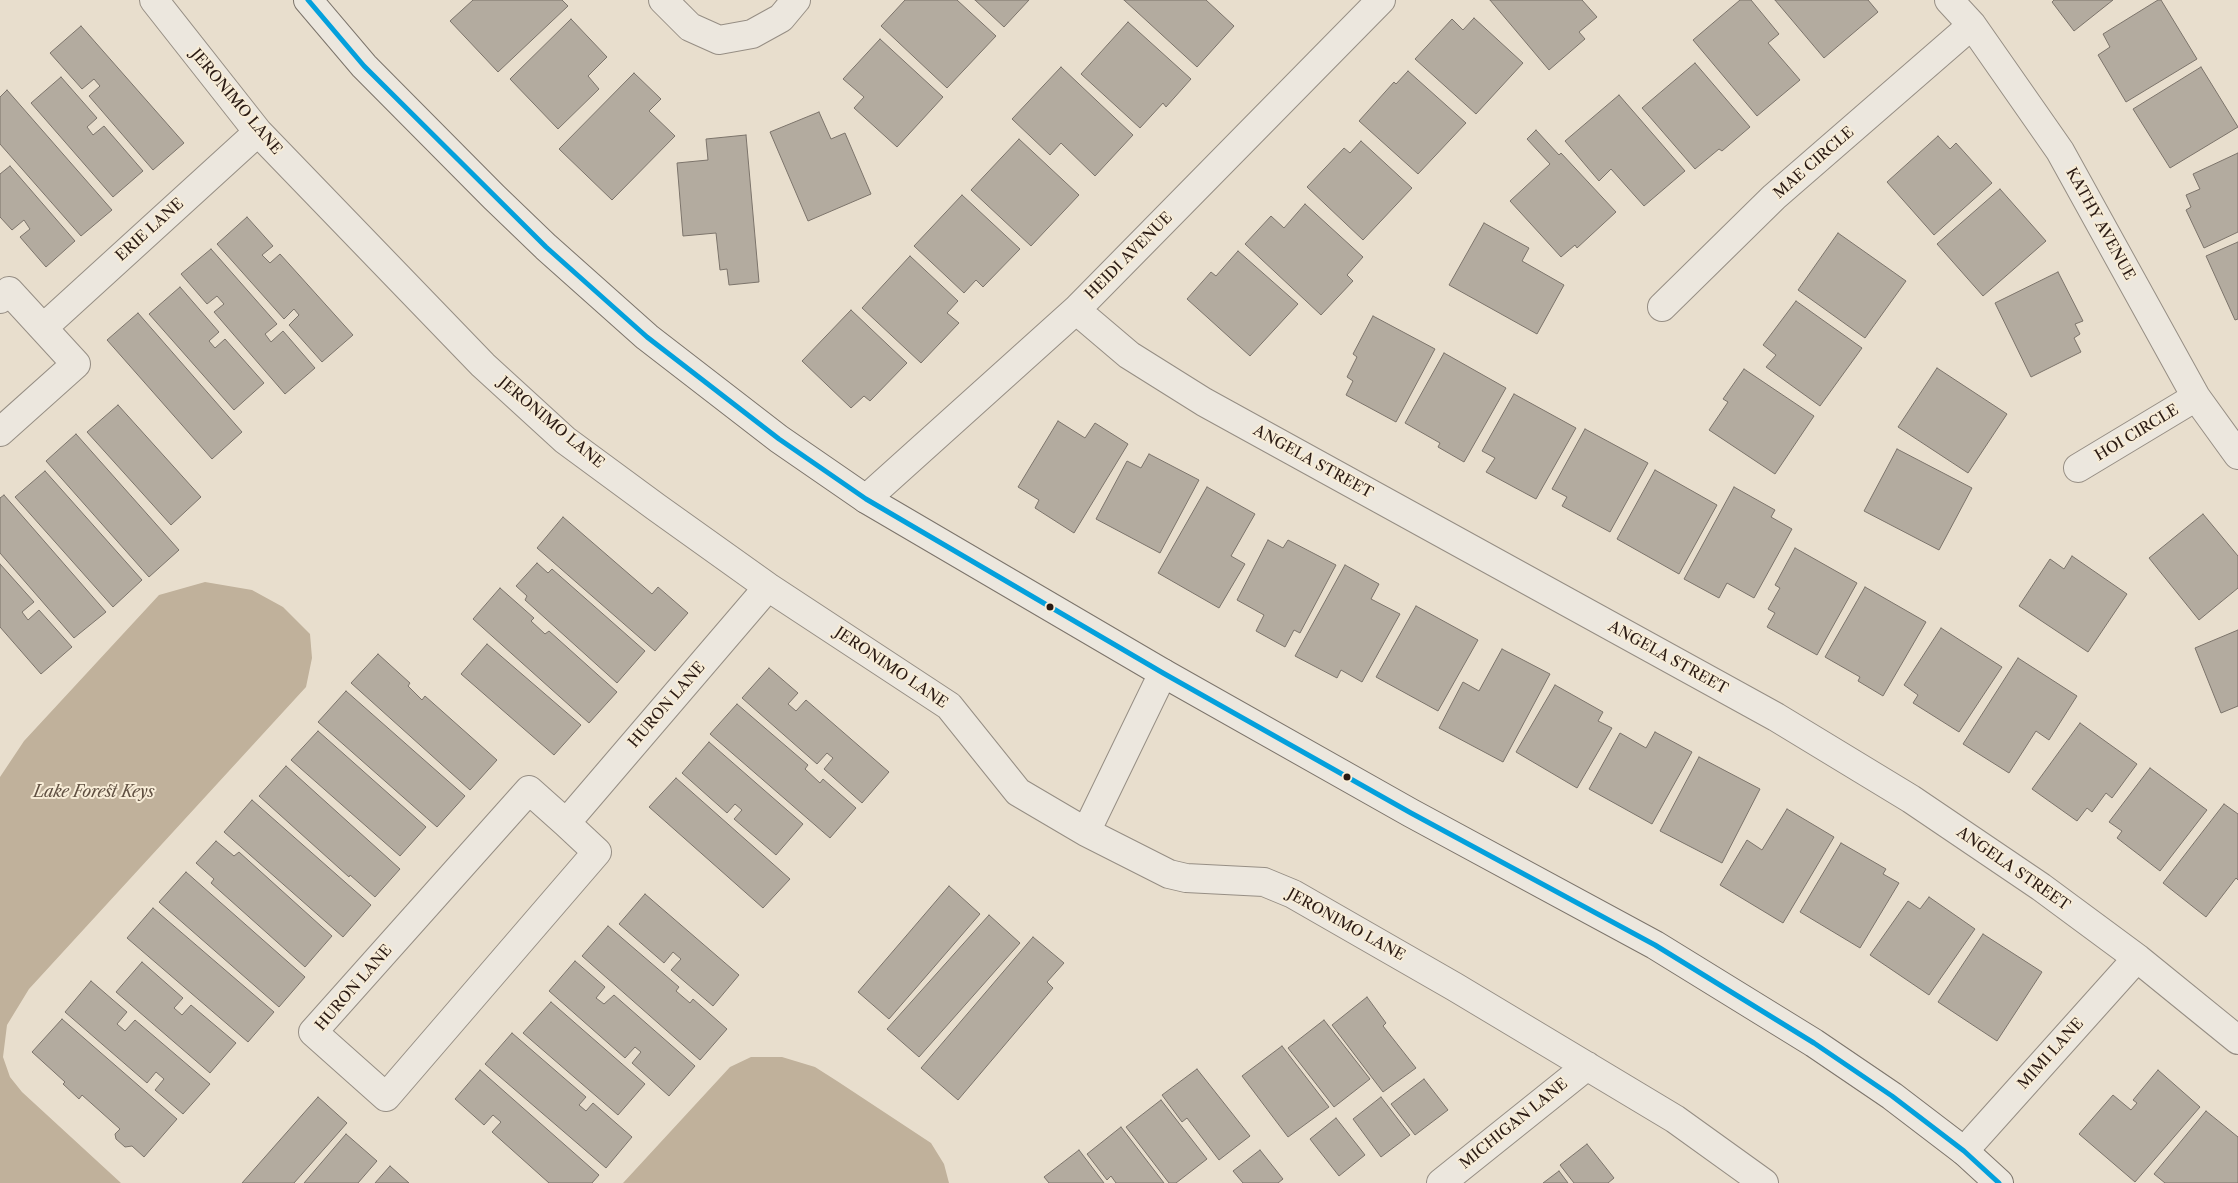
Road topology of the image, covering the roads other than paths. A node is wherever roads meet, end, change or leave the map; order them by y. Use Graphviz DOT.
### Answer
graph roads {
  1 [pos="154,0"];
  2 [pos="308,0"];
  3 [pos="663,0"];
  4 [pos="796,0"];
  5 [pos="1381,0"];
  6 [pos="1949,0"];
  7 [pos="1972,25"];
  8 [pos="258,132"];
  9 [pos="0,299"];
  10 [pos="1662,308"];
  11 [pos="1076,310"];
  12 [pos="43,328"];
  13 [pos="2196,397"];
  14 [pos="0,432"];
  15 [pos="2238,456"];
  16 [pos="2078,468"];
  17 [pos="866,500"];
  18 [pos="768,587"];
  19 [pos="1163,673"];
  20 [pos="566,823"];
  21 [pos="1086,832"];
  22 [pos="2137,958"];
  23 [pos="2238,1040"];
  24 [pos="1587,1066"];
  25 [pos="1964,1151"];
  26 [pos="1441,1183"];
  27 [pos="1764,1183"];
  28 [pos="1999,1183"];
  1 -- 8 [label="street, JERONIMO LANE"];
  2 -- 17 [label="street"];
  3 -- 4 [label="street"];
  5 -- 11 [label="street, HEIDI AVENUE"];
  6 -- 7 [label="street, KATHY AVENUE"];
  7 -- 10 [label="street, MAE CIRCLE"];
  7 -- 13 [label="street, KATHY AVENUE"];
  8 -- 12 [label="street, ERIE LANE"];
  8 -- 18 [label="street, JERONIMO LANE"];
  9 -- 12 [label="street"];
  11 -- 17 [label="street, HEIDI AVENUE"];
  11 -- 22 [label="street, ANGELA STREET"];
  12 -- 14 [label="street"];
  13 -- 15 [label="street, KATHY AVENUE"];
  13 -- 16 [label="street, HOI CIRCLE"];
  17 -- 19 [label="street"];
  18 -- 20 [label="street, HURON LANE"];
  18 -- 21 [label="street, JERONIMO LANE"];
  19 -- 21 [label="street"];
  19 -- 25 [label="street"];
  20 -- 20 [label="street, HURON LANE"];
  21 -- 24 [label="street, JERONIMO LANE"];
  22 -- 23 [label="street, ANGELA STREET"];
  22 -- 25 [label="street, MIMI LANE"];
  24 -- 26 [label="street, MICHIGAN LANE"];
  24 -- 27 [label="street, JERONIMO LANE"];
  25 -- 28 [label="street"];
}
